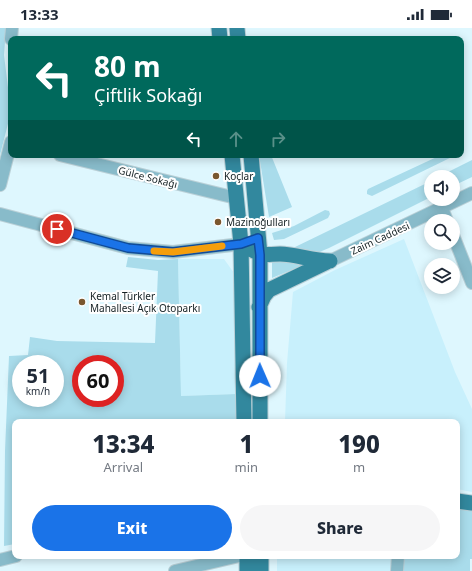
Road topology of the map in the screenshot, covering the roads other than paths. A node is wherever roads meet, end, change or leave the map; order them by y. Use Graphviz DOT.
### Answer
graph roads {
  1 [pos="8,154"];
  2 [pos="72,158"];
  3 [pos="232,158"];
  4 [pos="251,158"];
  5 [pos="0,185"];
  6 [pos="472,193"];
  7 [pos="236,198"];
  8 [pos="442,208"];
  9 [pos="0,214"];
  10 [pos="444,214"];
  11 [pos="258,238"];
  12 [pos="241,244"];
  13 [pos="459,250"];
  14 [pos="260,255"];
  15 [pos="330,261"];
  16 [pos="472,283"];
  17 [pos="259,307"];
  18 [pos="244,419"];
  19 [pos="260,419"];
  20 [pos="460,501"];
  21 [pos="472,503"];
  22 [pos="12,557"];
  23 [pos="226,559"];
  24 [pos="247,559"];
  25 [pos="261,559"];
  26 [pos="398,559"];
  27 [pos="0,560"];
  28 [pos="175,571"];
  29 [pos="247,571"];
  30 [pos="261,571"];
  31 [pos="397,571"];
  1 -- 5 [label="street"];
  2 -- 7 [label="street, Gülce Sokağı"];
  3 -- 7 [label="main road"];
  4 -- 11 [label="main road"];
  6 -- 8 [label="street, Zaim Caddesi"];
  7 -- 12 [label="main road"];
  8 -- 10 [label="street"];
  8 -- 15 [label="street, Zaim Caddesi"];
  9 -- 12 [label="street"];
  11 -- 12 [label="main road"];
  11 -- 14 [label="main road"];
  12 -- 14 [label="main road"];
  12 -- 18 [label="main road"];
  13 -- 16 [label="street"];
  14 -- 15 [label="main road"];
  14 -- 17 [label="main road"];
  15 -- 17 [label="main road"];
  17 -- 19 [label="main road"];
  20 -- 21 [label="main road"];
  22 -- 27 [label="street"];
  23 -- 28 [label="street"];
  24 -- 29 [label="main road"];
  25 -- 30 [label="main road"];
  26 -- 31 [label="street"];
}
